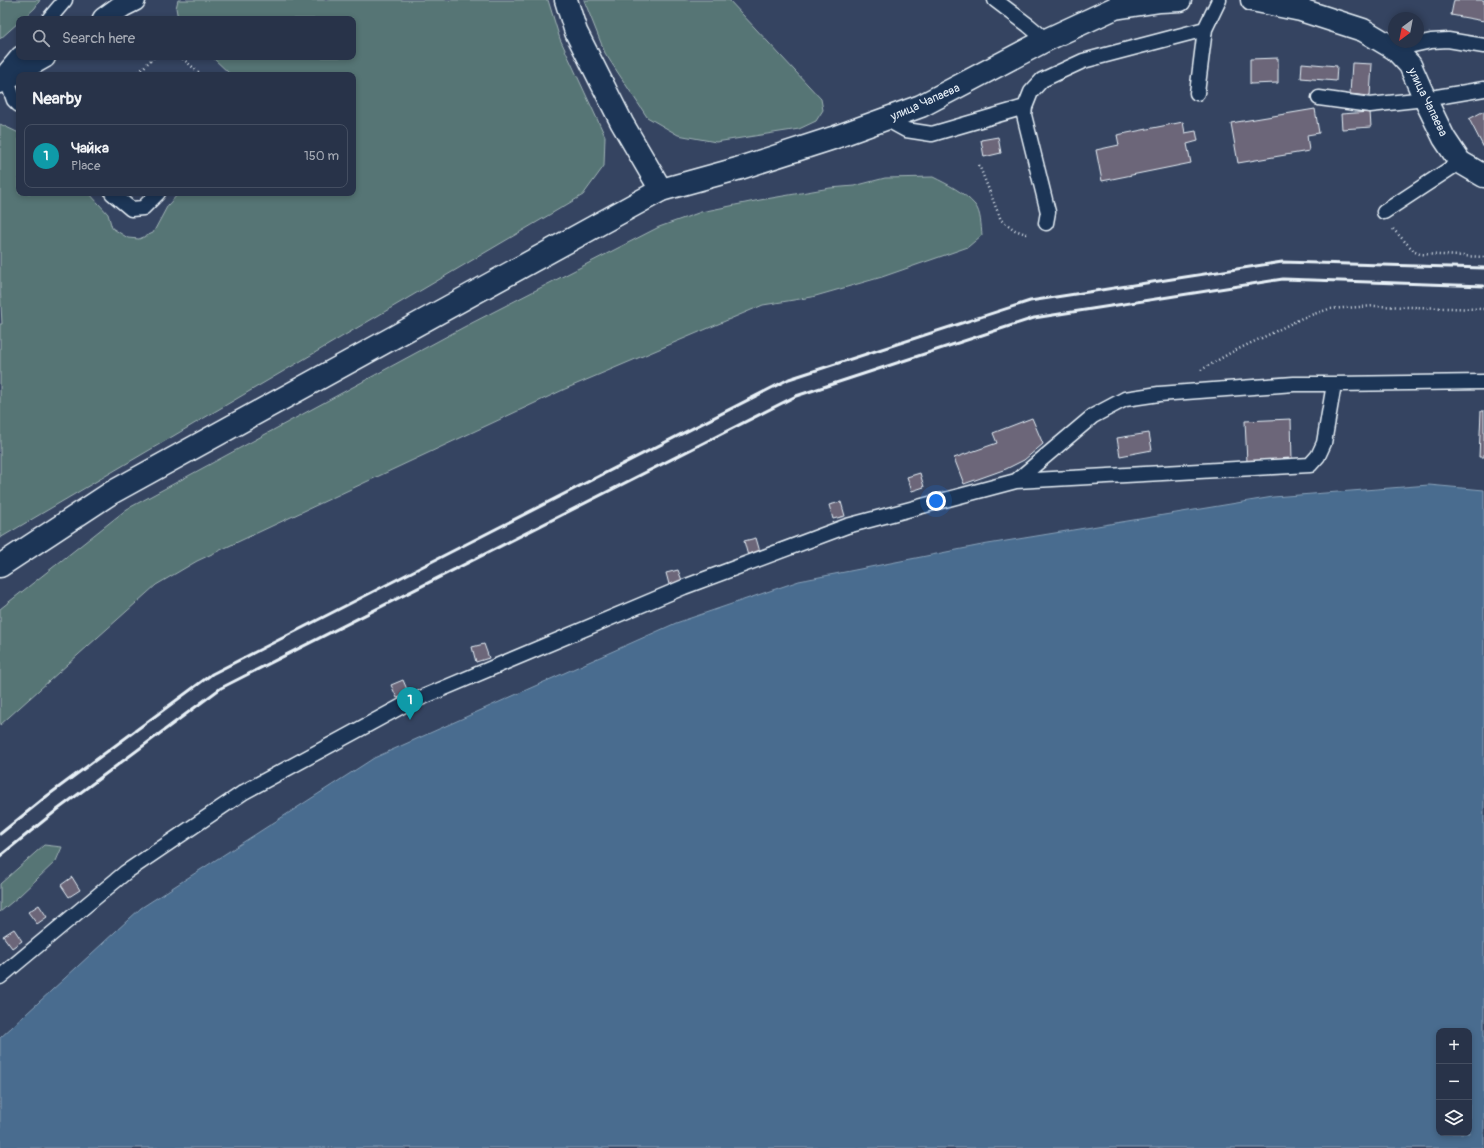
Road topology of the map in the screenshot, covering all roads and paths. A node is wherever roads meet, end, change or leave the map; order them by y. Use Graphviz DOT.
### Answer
graph roads {
  1 [pos="65,0"];
  2 [pos="566,0"];
  3 [pos="995,0"];
  4 [pos="1180,0"];
  5 [pos="1219,0"];
  6 [pos="1252,0"];
  7 [pos="125,2"];
  8 [pos="52,16"];
  9 [pos="108,16"];
  10 [pos="1205,29"];
  11 [pos="1046,40"];
  12 [pos="1484,46"];
  13 [pos="1395,49"];
  14 [pos="16,58"];
  15 [pos="38,60"];
  16 [pos="151,60"];
  17 [pos="184,60"];
  18 [pos="139,72"];
  19 [pos="198,72"];
  20 [pos="2,79"];
  21 [pos="1484,89"];
  22 [pos="1197,93"];
  23 [pos="1319,98"];
  24 [pos="1424,98"];
  25 [pos="16,102"];
  26 [pos="1025,107"];
  27 [pos="886,119"];
  28 [pos="1460,162"];
  29 [pos="978,165"];
  30 [pos="1484,176"];
  31 [pos="662,190"];
  32 [pos="116,196"];
  33 [pos="155,196"];
  34 [pos="1384,212"];
  35 [pos="1046,223"];
  36 [pos="1484,257"];
  37 [pos="1484,309"];
  38 [pos="1199,371"];
  39 [pos="1484,382"];
  40 [pos="1334,384"];
  41 [pos="1016,481"];
  42 [pos="0,566"];
  43 [pos="0,977"];
  1 -- 8 [label="lane"];
  2 -- 31 [label="main road"];
  3 -- 11 [label="lane"];
  4 -- 11 [label="main road, улица Чапаева"];
  5 -- 10 [label="lane"];
  6 -- 13 [label="main road, улица Чапаева"];
  7 -- 9 [label="main road"];
  10 -- 22 [label="lane"];
  10 -- 26 [label="lane"];
  11 -- 27 [label="main road, улица Чапаева"];
  12 -- 13 [label="lane"];
  13 -- 24 [label="main road, улица Чапаева"];
  14 -- 20 [label="lane"];
  15 -- 20 [label="main road"];
  16 -- 18 [label="path"];
  17 -- 19 [label="path"];
  20 -- 25 [label="lane"];
  21 -- 24 [label="lane"];
  23 -- 24 [label="lane"];
  24 -- 28 [label="main road, улица Чапаева"];
  26 -- 27 [label="lane"];
  26 -- 35 [label="lane"];
  27 -- 31 [label="main road, улица Чапаева"];
  28 -- 30 [label="main road, улица Чапаева"];
  28 -- 34 [label="lane"];
  29 -- 35 [label="path"];
  31 -- 42 [label="main road, улица Чапаева"];
  32 -- 33 [label="lane"];
  34 -- 36 [label="path"];
  37 -- 38 [label="path"];
  39 -- 40 [label="lane"];
  40 -- 41 [label="lane"];
  40 -- 41 [label="lane"];
  41 -- 43 [label="lane"];
}
